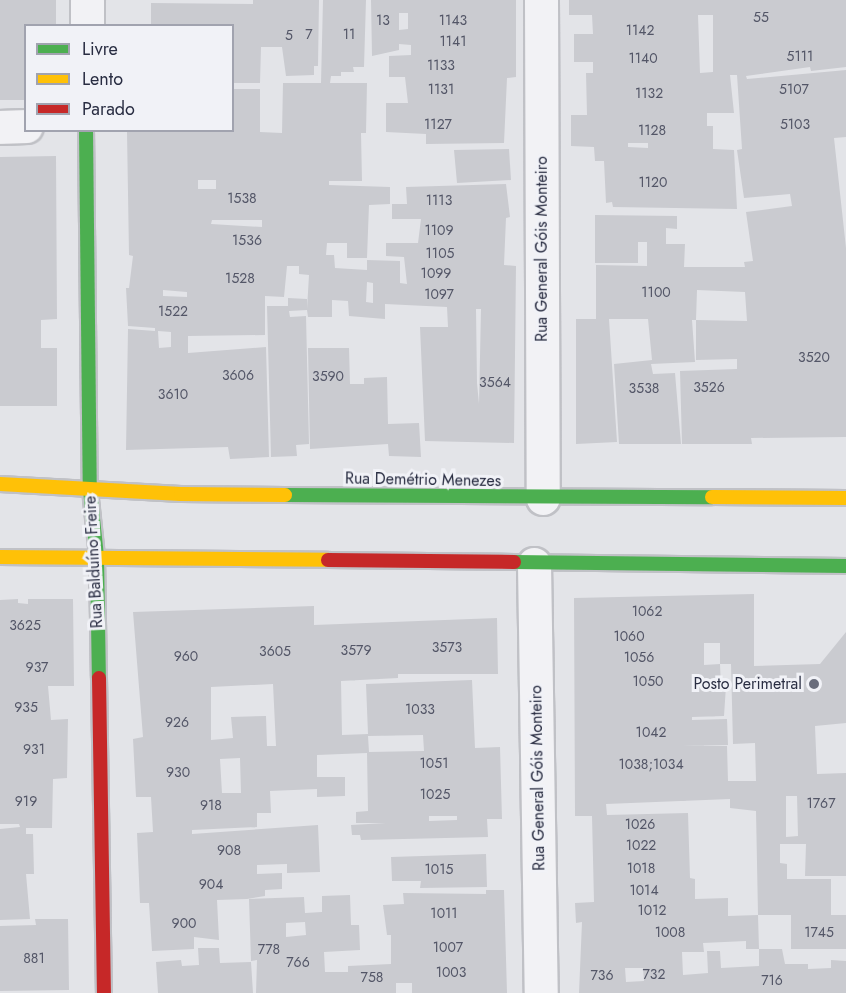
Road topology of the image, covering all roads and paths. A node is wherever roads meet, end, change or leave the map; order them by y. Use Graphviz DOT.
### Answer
graph roads {
  1 [pos="87,0"];
  2 [pos="541,0"];
  3 [pos="87,24"];
  4 [pos="0,126"];
  5 [pos="24,126"];
  6 [pos="86,132"];
  7 [pos="0,484"];
  8 [pos="90,490"];
  9 [pos="543,498"];
  10 [pos="846,498"];
  11 [pos="0,557"];
  12 [pos="97,557"];
  13 [pos="534,564"];
  14 [pos="846,566"];
  15 [pos="104,993"];
  16 [pos="542,993"];
  1 -- 3 [label="street"];
  2 -- 9 [label="street, Rua General Góis Monteiro"];
  4 -- 5 [label="street"];
  6 -- 8 [label="main road, Rua Balduíno Freire"];
  7 -- 8 [label="main road, Rua Demétrio Menezes"];
  8 -- 9 [label="main road, Rua Demétrio Menezes"];
  8 -- 12 [label="main road, Rua Balduíno Freire"];
  9 -- 10 [label="main road, Rua Demétrio Menezes"];
  11 -- 12 [label="main road"];
  12 -- 13 [label="main road"];
  12 -- 15 [label="main road, Rua Balduíno Freire"];
  13 -- 14 [label="main road"];
  13 -- 16 [label="street, Rua General Góis Monteiro"];
}
